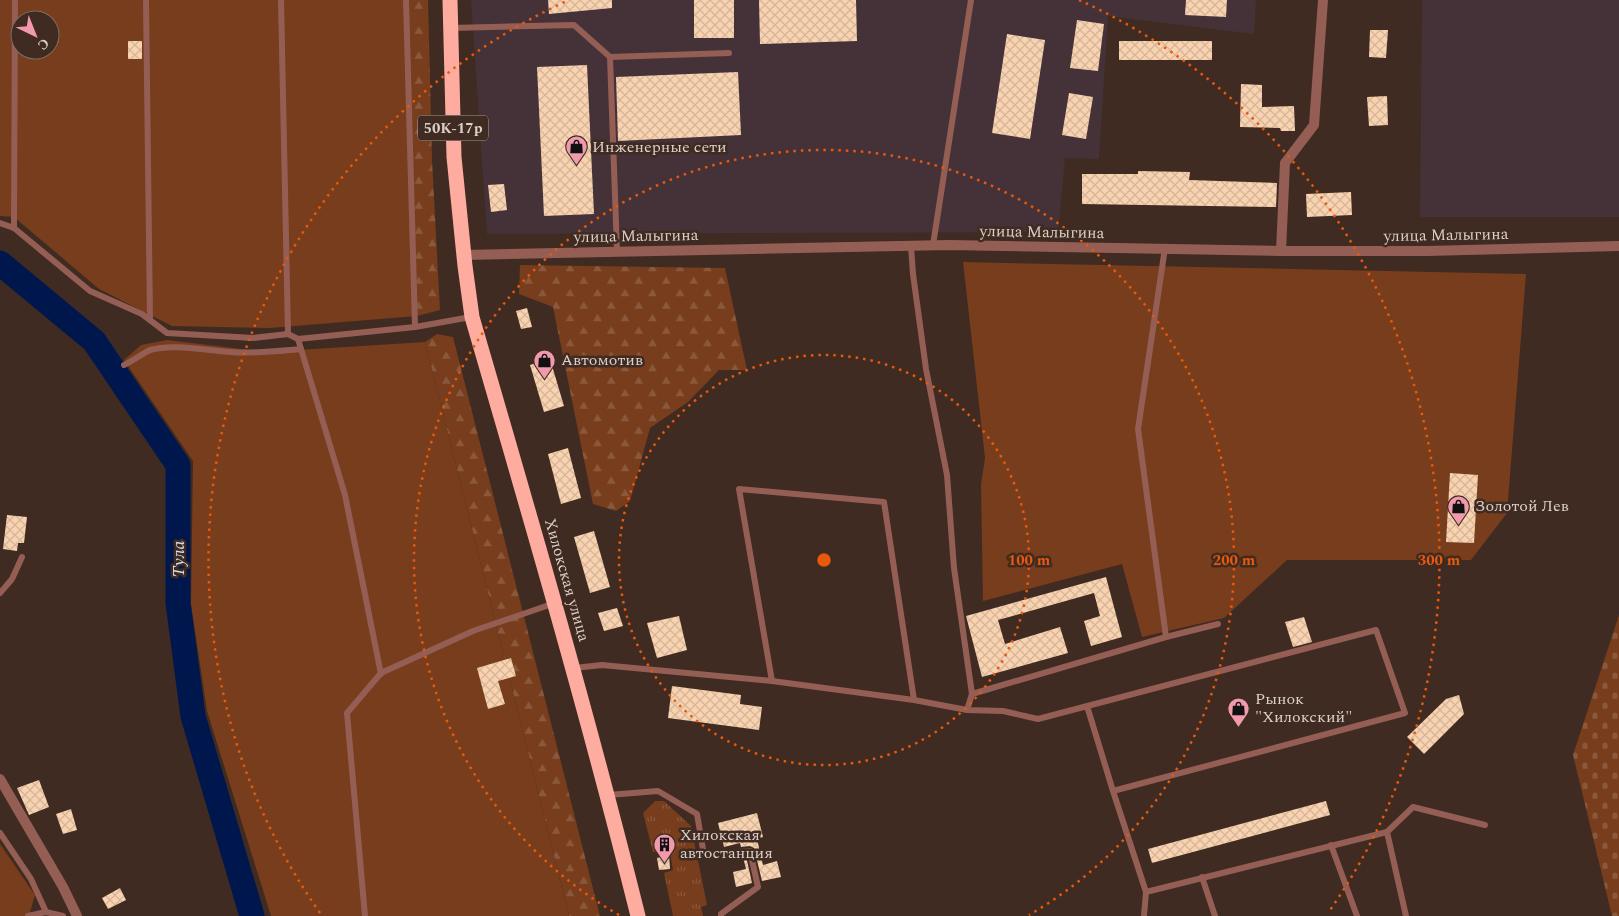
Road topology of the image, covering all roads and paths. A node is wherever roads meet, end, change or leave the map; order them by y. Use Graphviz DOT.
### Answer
graph roads {
  1 [pos="15,0"];
  2 [pos="146,0"];
  3 [pos="281,0"];
  4 [pos="406,0"];
  5 [pos="450,0"];
  6 [pos="971,0"];
  7 [pos="1323,0"];
  8 [pos="451,28"];
  9 [pos="729,53"];
  10 [pos="610,57"];
  11 [pos="0,223"];
  12 [pos="14,228"];
  13 [pos="911,246"];
  14 [pos="933,246"];
  15 [pos="1619,246"];
  16 [pos="1165,248"];
  17 [pos="617,251"];
  18 [pos="1280,251"];
  19 [pos="464,255"];
  20 [pos="472,317"];
  21 [pos="150,320"];
  22 [pos="415,327"];
  23 [pos="288,334"];
  24 [pos="298,339"];
  25 [pos="301,349"];
  26 [pos="124,365"];
  27 [pos="22,557"];
  28 [pos="0,594"];
  29 [pos="556,603"];
  30 [pos="1218,624"];
  31 [pos="1166,637"];
  32 [pos="574,668"];
  33 [pos="381,673"];
  34 [pos="772,681"];
  35 [pos="972,694"];
  36 [pos="914,700"];
  37 [pos="1087,706"];
  38 [pos="968,710"];
  39 [pos="0,780"];
  40 [pos="1113,791"];
  41 [pos="608,795"];
  42 [pos="1485,825"];
  43 [pos="1387,832"];
  44 [pos="0,833"];
  45 [pos="1332,845"];
  46 [pos="1202,877"];
  47 [pos="1146,892"];
  48 [pos="46,912"];
  49 [pos="28,916"];
  50 [pos="63,916"];
  51 [pos="76,916"];
  52 [pos="366,916"];
  53 [pos="638,916"];
  54 [pos="721,916"];
  55 [pos="1144,916"];
  56 [pos="1215,916"];
  57 [pos="1357,916"];
  58 [pos="1406,916"];
  1 -- 12 [label="lane"];
  2 -- 21 [label="lane"];
  3 -- 23 [label="lane"];
  4 -- 22 [label="lane"];
  5 -- 8 [label="highway, 50К-17р"];
  6 -- 14 [label="lane"];
  7 -- 18 [label="street"];
  8 -- 10 [label="lane"];
  8 -- 19 [label="highway, 50К-17р"];
  9 -- 10 [label="lane"];
  10 -- 17 [label="lane"];
  11 -- 12 [label="lane"];
  12 -- 21 [label="lane"];
  13 -- 14 [label="street, улица Малыгина"];
  13 -- 17 [label="street, улица Малыгина"];
  13 -- 35 [label="lane"];
  14 -- 16 [label="street, улица Малыгина"];
  15 -- 18 [label="street, улица Малыгина"];
  16 -- 18 [label="street, улица Малыгина"];
  16 -- 31 [label="lane"];
  17 -- 19 [label="street, улица Малыгина"];
  19 -- 20 [label="highway, Хилокская улица"];
  20 -- 22 [label="lane"];
  20 -- 29 [label="highway, Хилокская улица"];
  21 -- 23 [label="lane"];
  22 -- 24 [label="lane"];
  23 -- 24 [label="lane"];
  24 -- 25 [label="lane"];
  25 -- 26 [label="lane"];
  25 -- 33 [label="lane"];
  27 -- 28 [label="lane"];
  29 -- 32 [label="highway, Хилокская улица"];
  29 -- 33 [label="lane"];
  30 -- 31 [label="lane"];
  31 -- 35 [label="lane"];
  32 -- 34 [label="lane"];
  32 -- 41 [label="highway, Хилокская улица"];
  33 -- 52 [label="lane"];
  34 -- 36 [label="lane"];
  34 -- 36 [label="lane"];
  35 -- 38 [label="lane"];
  36 -- 38 [label="lane"];
  37 -- 38 [label="lane"];
  37 -- 40 [label="lane"];
  37 -- 40 [label="lane"];
  39 -- 51 [label="street"];
  40 -- 47 [label="lane"];
  41 -- 53 [label="highway, Хилокская улица"];
  41 -- 54 [label="lane"];
  42 -- 43 [label="lane"];
  43 -- 45 [label="lane"];
  43 -- 58 [label="lane"];
  44 -- 48 [label="lane"];
  45 -- 46 [label="lane"];
  45 -- 57 [label="lane"];
  46 -- 47 [label="lane"];
  46 -- 56 [label="lane"];
  47 -- 55 [label="lane"];
  48 -- 49 [label="lane"];
  48 -- 50 [label="lane"];
}
